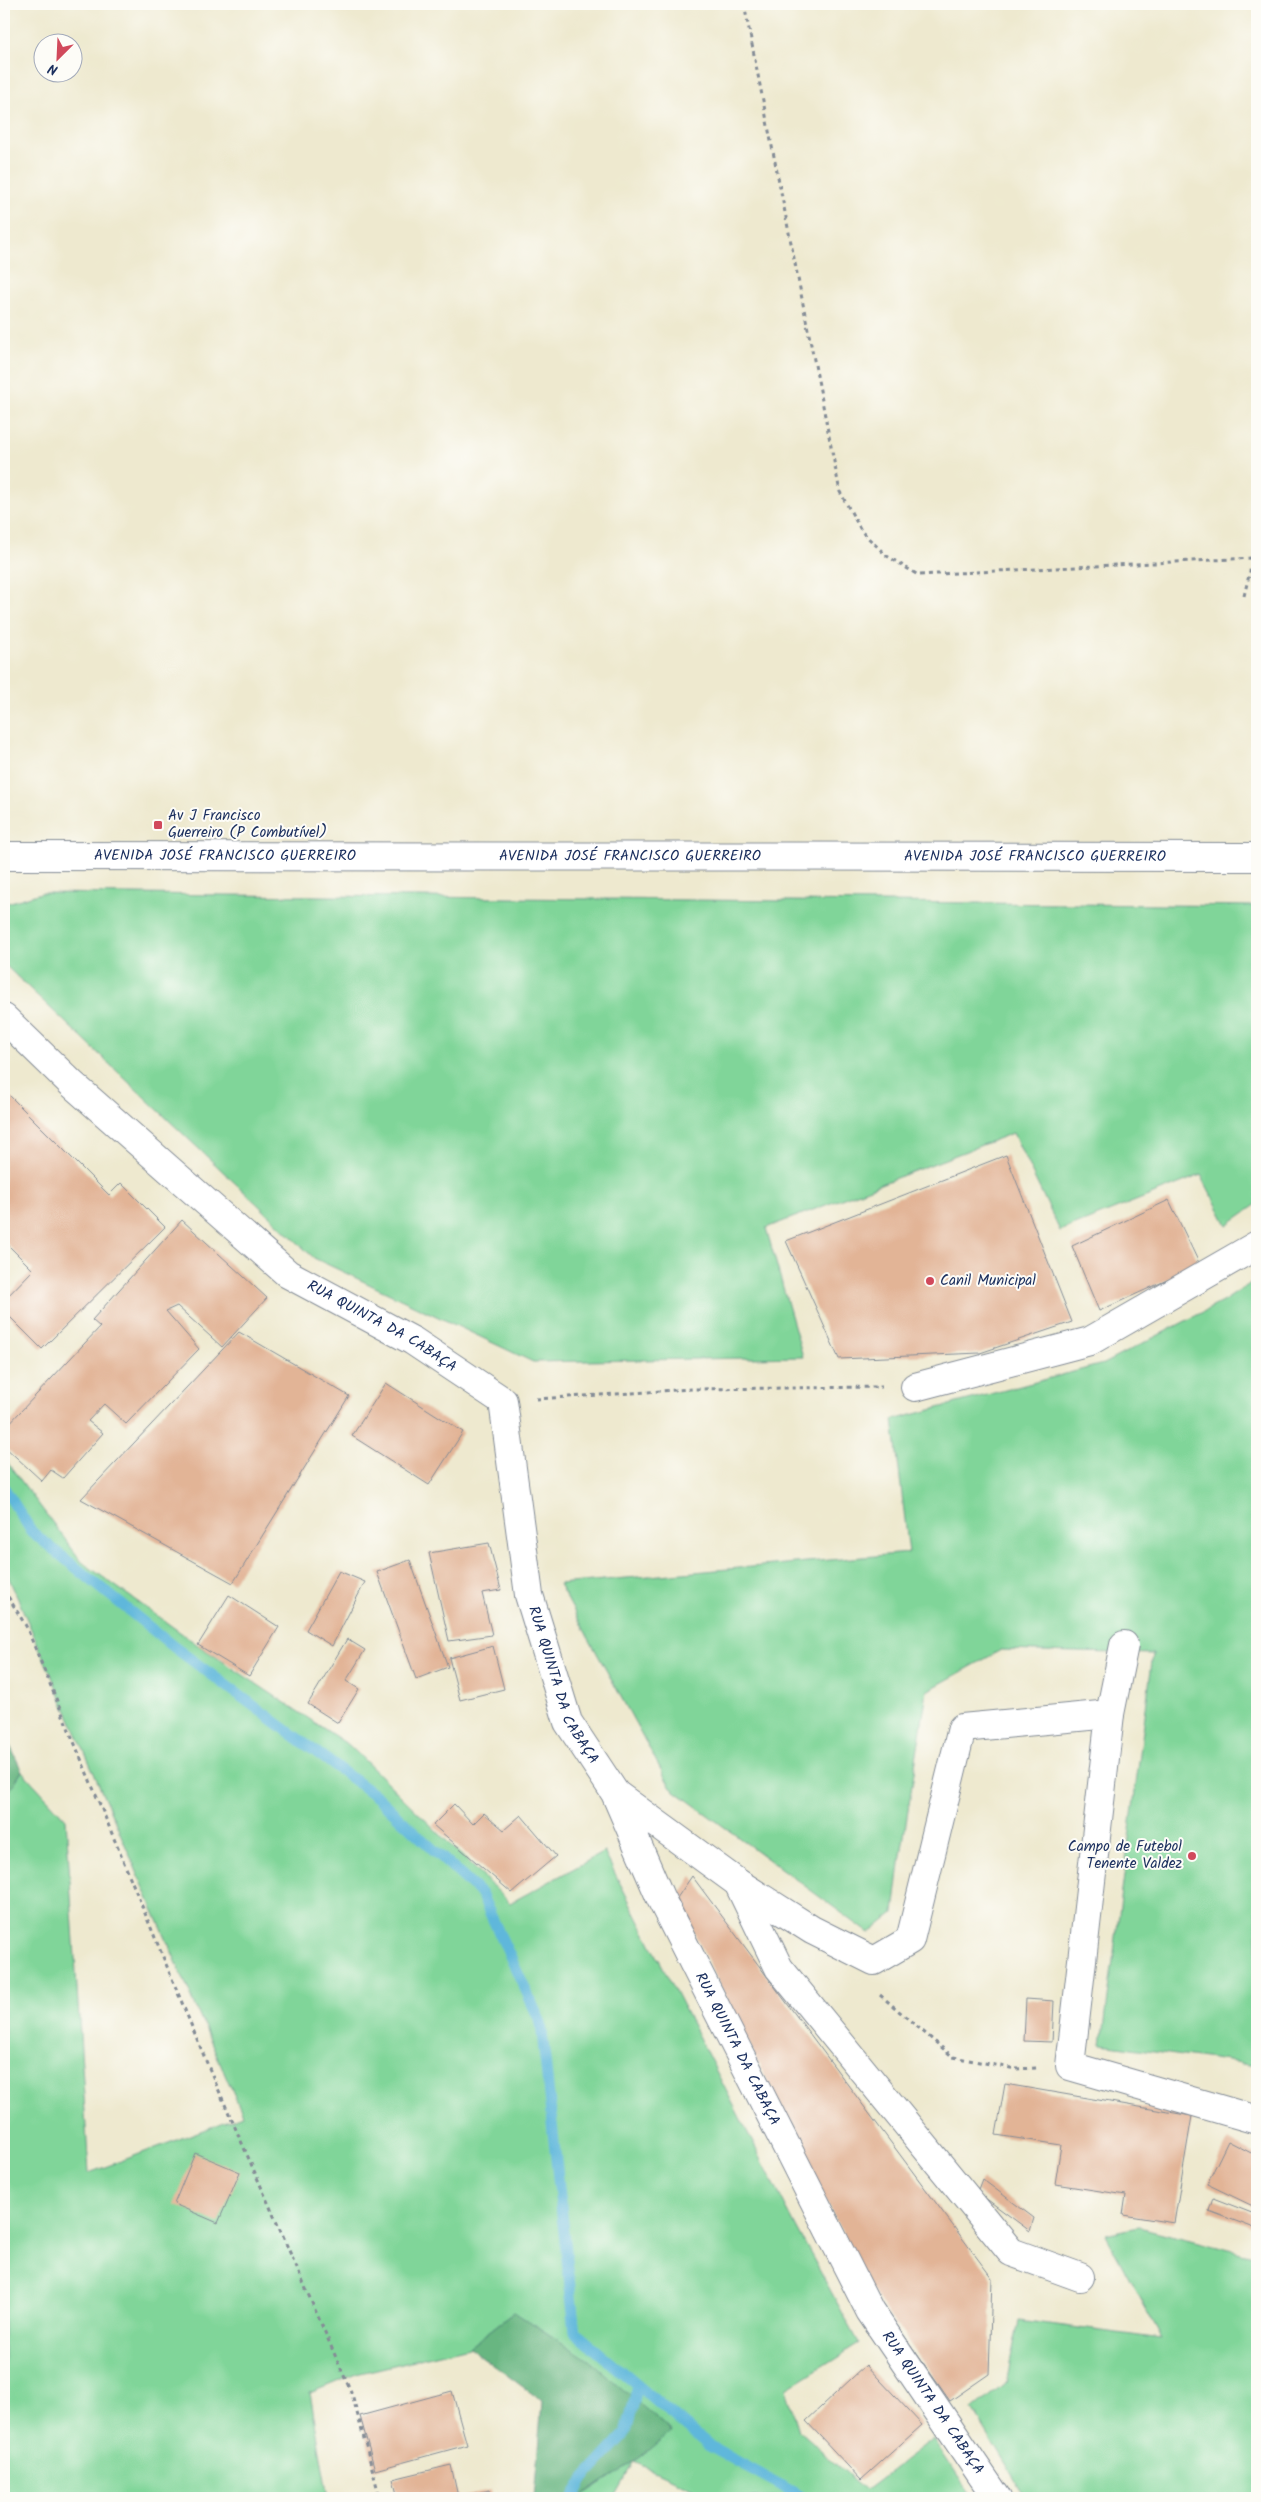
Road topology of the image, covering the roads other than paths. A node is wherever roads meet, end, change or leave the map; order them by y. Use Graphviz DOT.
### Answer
graph roads {
  1 [pos="4,856"];
  2 [pos="1257,857"];
  3 [pos="4,1018"];
  4 [pos="1257,1245"];
  5 [pos="915,1387"];
  6 [pos="1124,1645"];
  7 [pos="1110,1714"];
  8 [pos="615,1793"];
  9 [pos="738,1883"];
  10 [pos="1257,2120"];
  11 [pos="1080,2277"];
  12 [pos="997,2498"];
  1 -- 2 [label="street, AVENIDA JOSÉ FRANCISCO GUERREIRO"];
  3 -- 8 [label="street, RUA QUINTA DA CABAÇA"];
  4 -- 5 [label="street"];
  6 -- 7 [label="street"];
  7 -- 9 [label="street"];
  7 -- 10 [label="street"];
  8 -- 9 [label="street"];
  8 -- 12 [label="street, RUA QUINTA DA CABAÇA"];
  9 -- 11 [label="street"];
}
